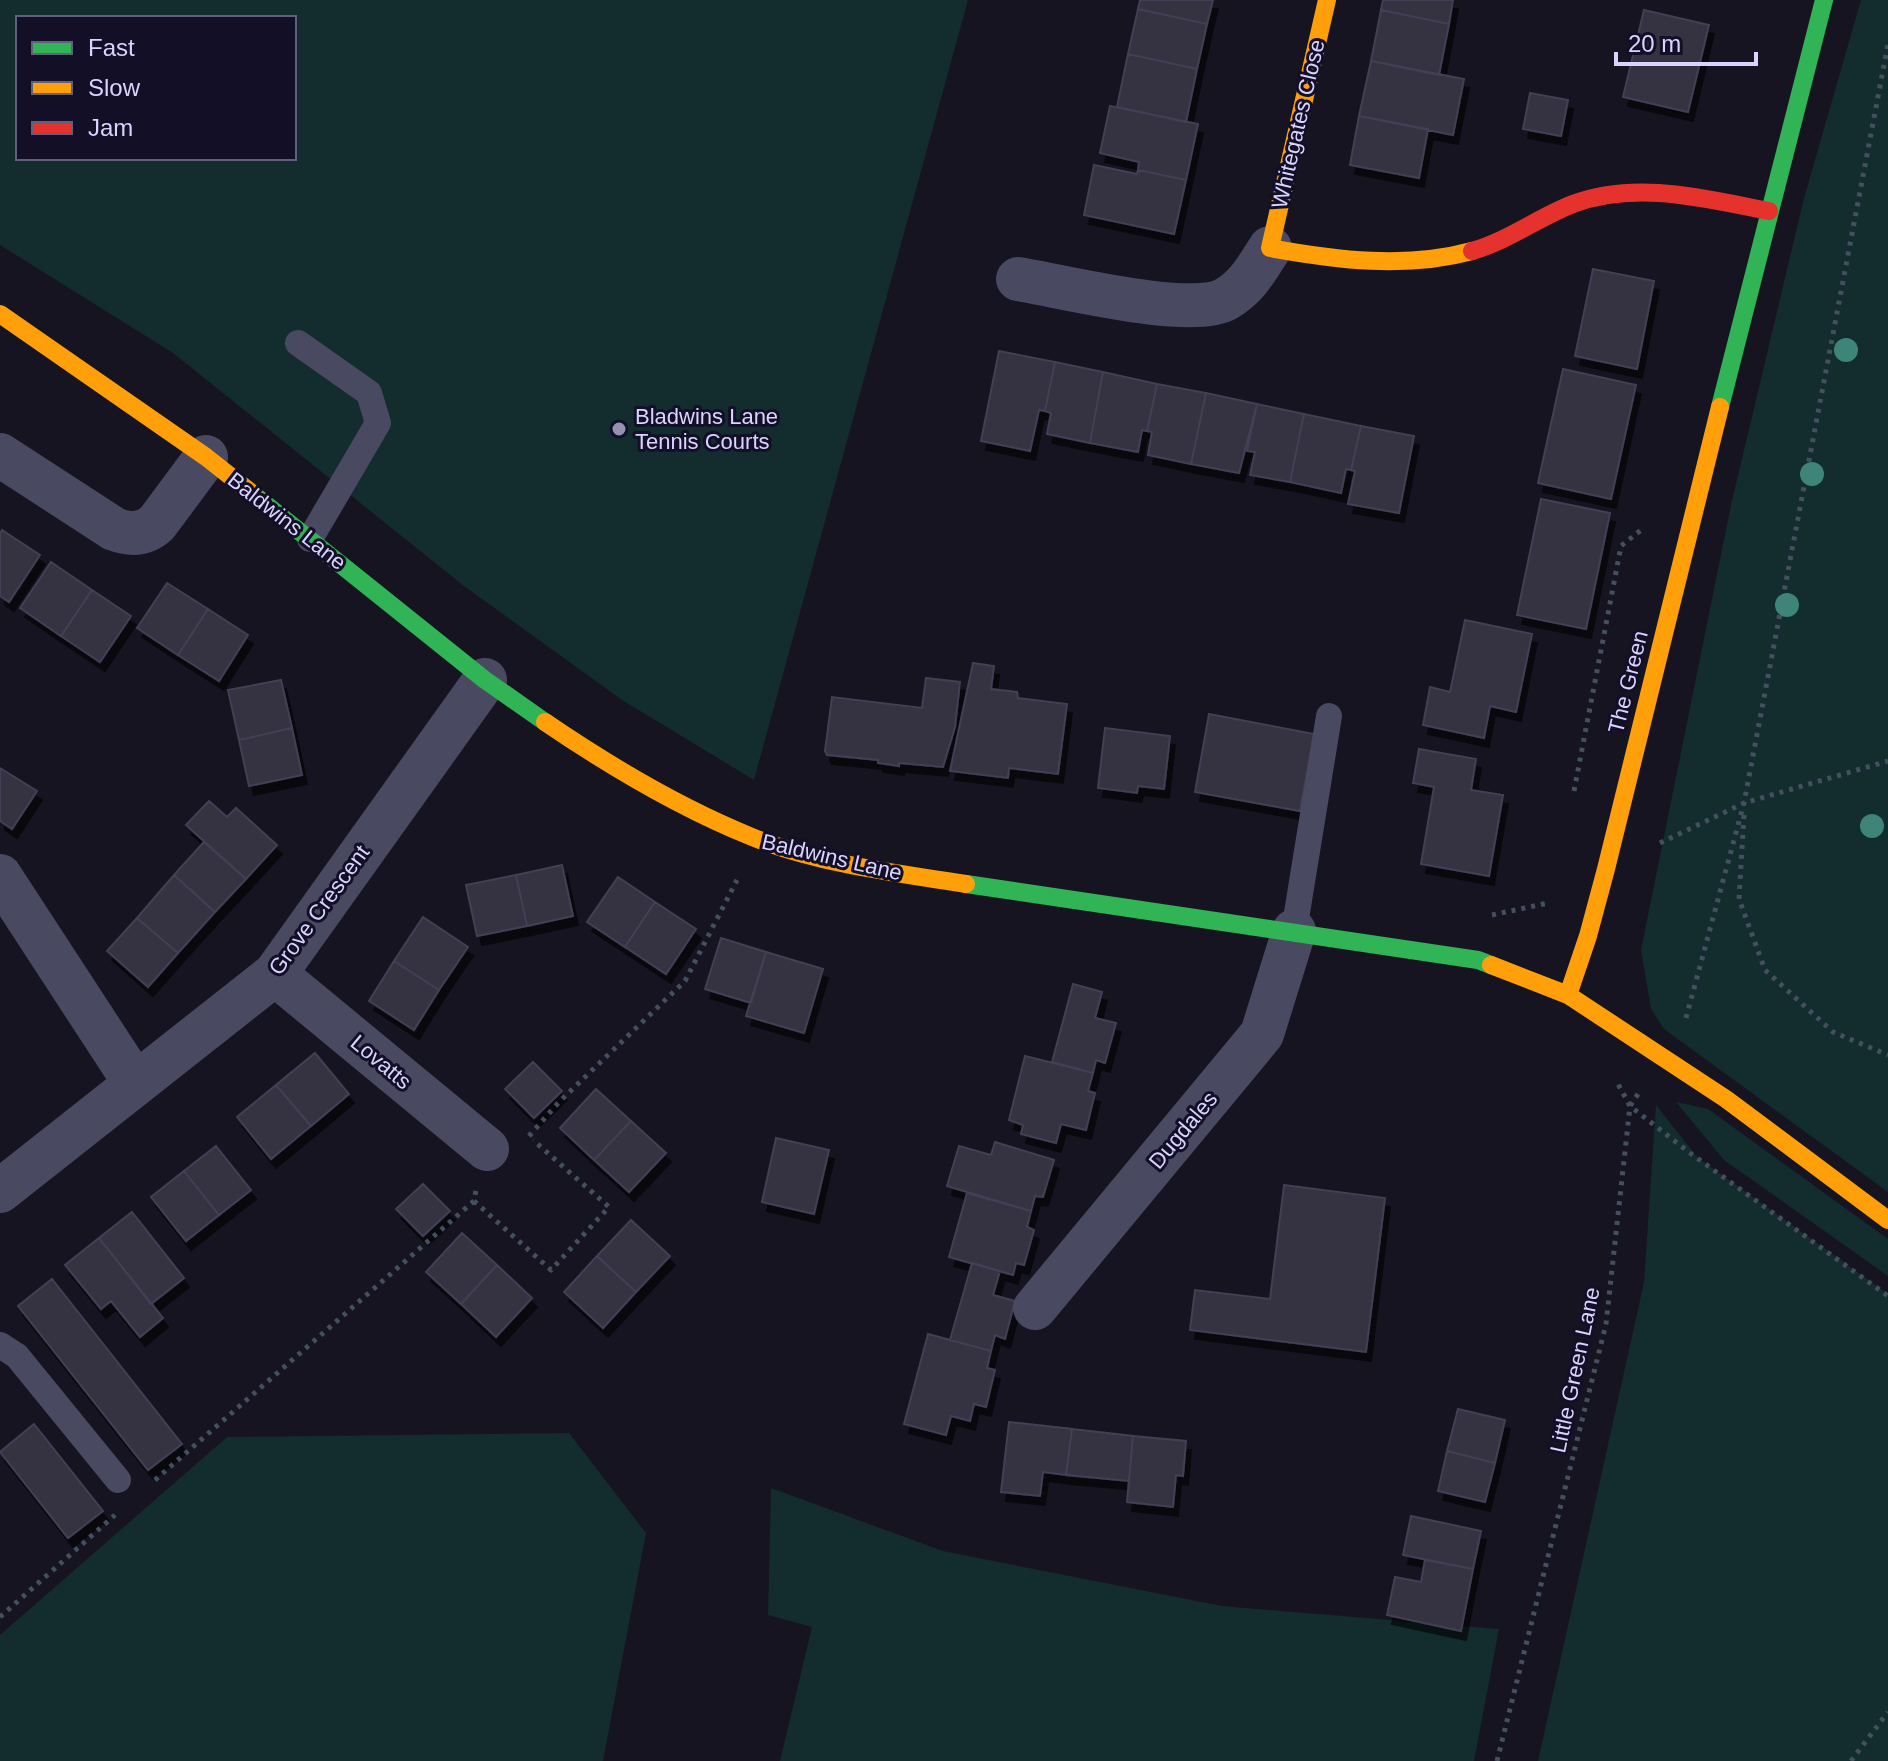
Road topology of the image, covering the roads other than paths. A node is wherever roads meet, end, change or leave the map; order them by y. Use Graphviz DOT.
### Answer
graph roads {
  1 [pos="1327,0"];
  2 [pos="1824,0"];
  3 [pos="1769,211"];
  4 [pos="1270,248"];
  5 [pos="1018,279"];
  6 [pos="0,314"];
  7 [pos="298,343"];
  8 [pos="0,455"];
  9 [pos="206,457"];
  10 [pos="310,539"];
  11 [pos="485,680"];
  12 [pos="1329,716"];
  13 [pos="0,876"];
  14 [pos="1294,931"];
  15 [pos="275,974"];
  16 [pos="1568,995"];
  17 [pos="135,1083"];
  18 [pos="487,1149"];
  19 [pos="0,1191"];
  20 [pos="1888,1220"];
  21 [pos="1035,1308"];
  22 [pos="0,1345"];
  23 [pos="118,1480"];
  1 -- 4 [label="street, Whitegates Close"];
  2 -- 3 [label="street, The Green"];
  3 -- 4 [label="street"];
  3 -- 16 [label="street, The Green"];
  4 -- 5 [label="street, Whitegates Close"];
  6 -- 9 [label="street, Baldwins Lane"];
  7 -- 10 [label="lane"];
  8 -- 9 [label="street, Baldwins Lane"];
  9 -- 10 [label="street, Baldwins Lane"];
  10 -- 11 [label="street, Baldwins Lane"];
  11 -- 14 [label="street, Baldwins Lane"];
  11 -- 15 [label="street, Grove Crescent"];
  12 -- 14 [label="lane"];
  13 -- 17 [label="street"];
  14 -- 16 [label="street, Baldwins Lane"];
  14 -- 21 [label="street, Dugdales"];
  15 -- 17 [label="street, Grove Crescent"];
  15 -- 18 [label="street, Lovatts"];
  16 -- 20 [label="street"];
  17 -- 19 [label="street, Grove Crescent"];
  22 -- 23 [label="lane"];
}
